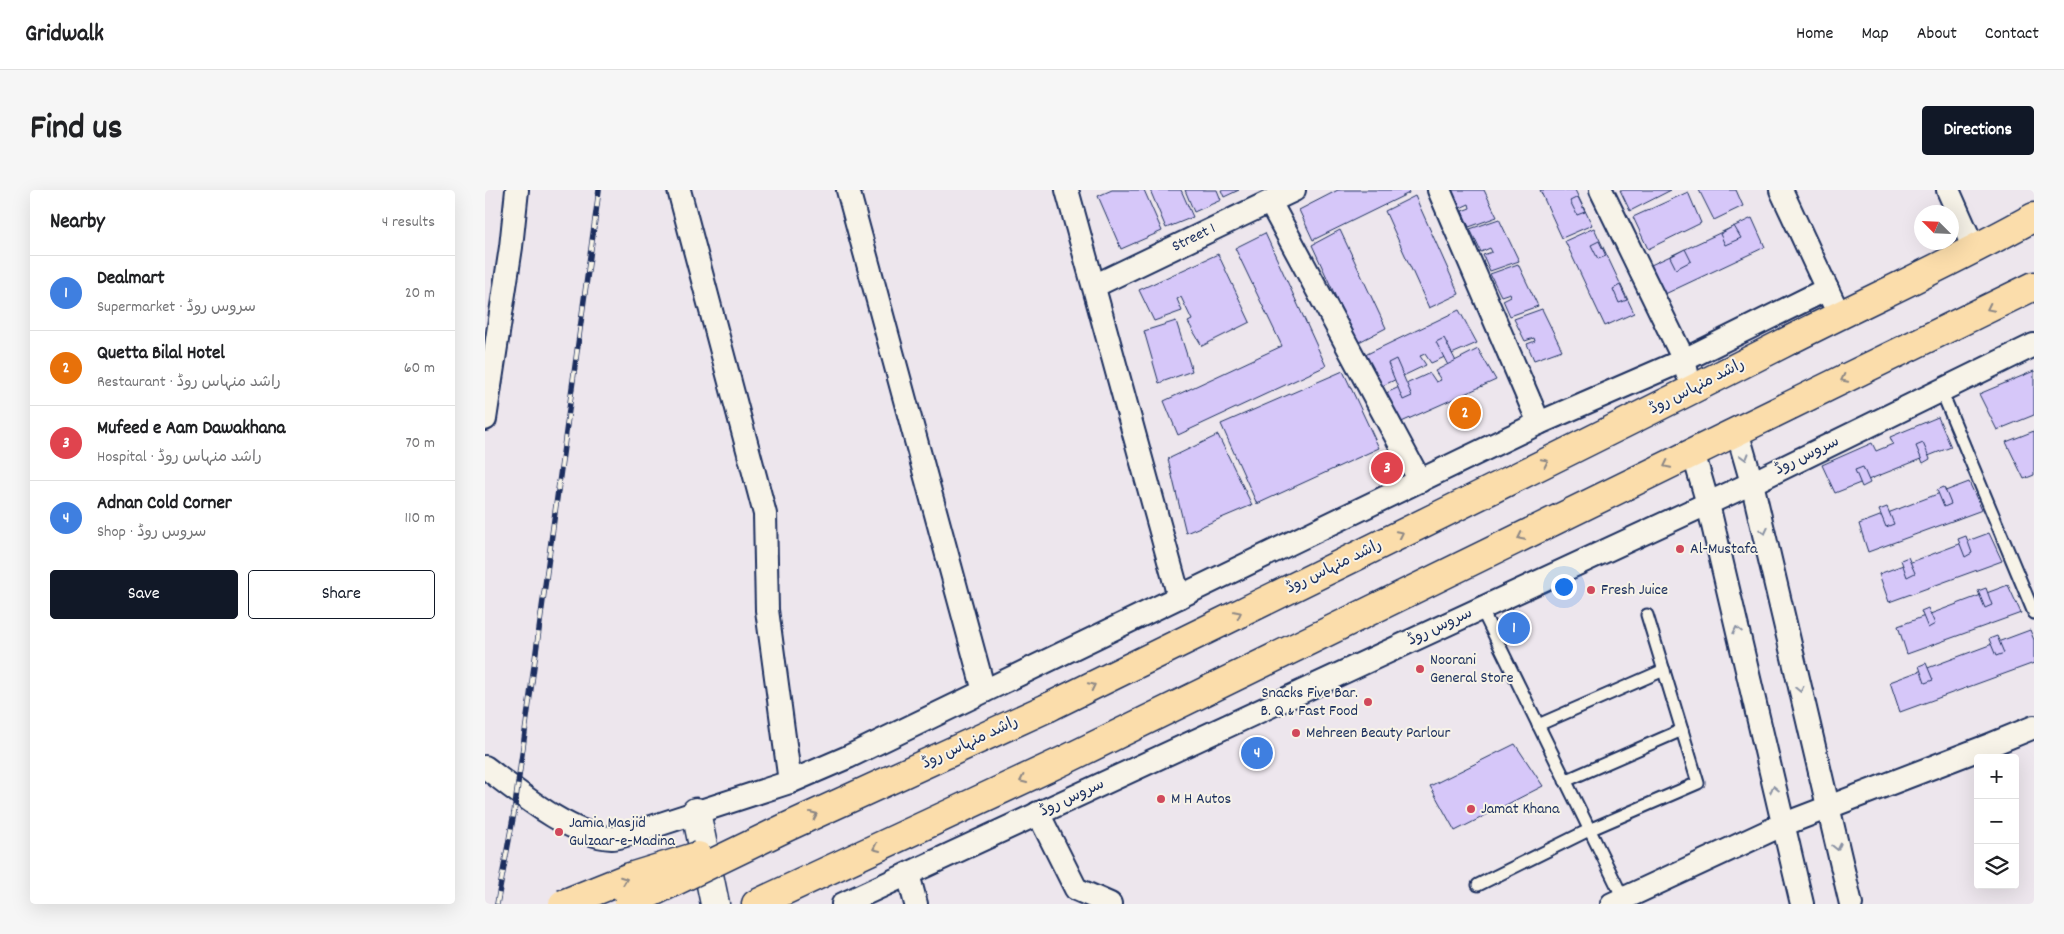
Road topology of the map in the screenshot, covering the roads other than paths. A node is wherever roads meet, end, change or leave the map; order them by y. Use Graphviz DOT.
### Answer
graph roads {
  1 [pos="517,190"];
  2 [pos="679,190"];
  3 [pos="848,190"];
  4 [pos="1067,190"];
  5 [pos="1294,190"];
  6 [pos="1439,190"];
  7 [pos="1601,190"];
  8 [pos="1781,190"];
  9 [pos="1948,190"];
  10 [pos="1269,202"];
  11 [pos="2034,217"];
  12 [pos="1974,250"];
  13 [pos="1094,286"];
  14 [pos="2034,286"];
  15 [pos="1827,289"];
  16 [pos="1839,315"];
  17 [pos="2034,345"];
  18 [pos="1684,360"];
  19 [pos="1941,390"];
  20 [pos="1689,391"];
  21 [pos="485,419"];
  22 [pos="1539,424"];
  23 [pos="1737,432"];
  24 [pos="1693,452"];
  25 [pos="1420,481"];
  26 [pos="1753,483"];
  27 [pos="1708,504"];
  28 [pos="1179,597"];
  29 [pos="1481,608"];
  30 [pos="2034,613"];
  31 [pos="1647,615"];
  32 [pos="1664,670"];
  33 [pos="984,691"];
  34 [pos="1538,725"];
  35 [pos="2034,726"];
  36 [pos="1682,730"];
  37 [pos="485,767"];
  38 [pos="1565,781"];
  39 [pos="790,782"];
  40 [pos="1828,807"];
  41 [pos="696,812"];
  42 [pos="1039,813"];
  43 [pos="1782,824"];
  44 [pos="787,827"];
  45 [pos="1589,830"];
  46 [pos="908,874"];
  47 [pos="1478,885"];
  48 [pos="1618,901"];
  49 [pos="761,902"];
  50 [pos="563,904"];
  51 [pos="628,904"];
  52 [pos="715,904"];
  53 [pos="843,904"];
  54 [pos="916,904"];
  55 [pos="1110,904"];
  56 [pos="1802,904"];
  57 [pos="1851,904"];
  1 -- 21 [label="street"];
  2 -- 39 [label="street"];
  3 -- 33 [label="street"];
  4 -- 13 [label="street"];
  5 -- 10 [label="street, Street 1"];
  6 -- 22 [label="street"];
  7 -- 18 [label="street"];
  8 -- 15 [label="street"];
  9 -- 12 [label="street"];
  10 -- 13 [label="street, Street 1"];
  10 -- 25 [label="street"];
  11 -- 12 [label="main road, راشد منہاس روڈ"];
  12 -- 16 [label="main road, راشد منہاس روڈ"];
  13 -- 28 [label="street"];
  14 -- 23 [label="main road, one-way"];
  15 -- 16 [label="street"];
  15 -- 18 [label="street"];
  16 -- 20 [label="main road, راشد منہاس روڈ"];
  17 -- 19 [label="street, سروس روڈ"];
  18 -- 20 [label="street"];
  18 -- 22 [label="street"];
  19 -- 26 [label="street, سروس روڈ"];
  19 -- 30 [label="lane"];
  44 -- 20 [label="main road, راشد منہاس روڈ, one-way, bridge"];
  22 -- 25 [label="street"];
  23 -- 24 [label="main road"];
  23 -- 26 [label="street, one-way"];
  24 -- 27 [label="street"];
  24 -- 49 [label="main road, one-way"];
  25 -- 28 [label="street"];
  26 -- 27 [label="street, سروس روڈ"];
  26 -- 40 [label="street, one-way"];
  27 -- 29 [label="street, سروس روڈ"];
  43 -- 27 [label="street, one-way"];
  28 -- 33 [label="street"];
  29 -- 34 [label="lane"];
  29 -- 42 [label="street, سروس روڈ"];
  31 -- 32 [label="lane"];
  32 -- 34 [label="lane"];
  32 -- 36 [label="lane"];
  33 -- 39 [label="street"];
  34 -- 38 [label="lane"];
  35 -- 40 [label="street"];
  36 -- 38 [label="lane"];
  36 -- 45 [label="lane"];
  37 -- 41 [label="street"];
  38 -- 45 [label="lane"];
  39 -- 41 [label="street"];
  40 -- 43 [label="street"];
  40 -- 57 [label="street, one-way"];
  41 -- 52 [label="street"];
  42 -- 46 [label="street, سروس روڈ"];
  42 -- 55 [label="street"];
  43 -- 48 [label="street"];
  43 -- 56 [label="street"];
  50 -- 44 [label="main road, one-way, bridge"];
  44 -- 51 [label="main road, راشد منہاس روڈ, bridge"];
  45 -- 47 [label="lane"];
  45 -- 48 [label="lane"];
  46 -- 53 [label="street, سروس روڈ"];
  46 -- 54 [label="street"];
}
